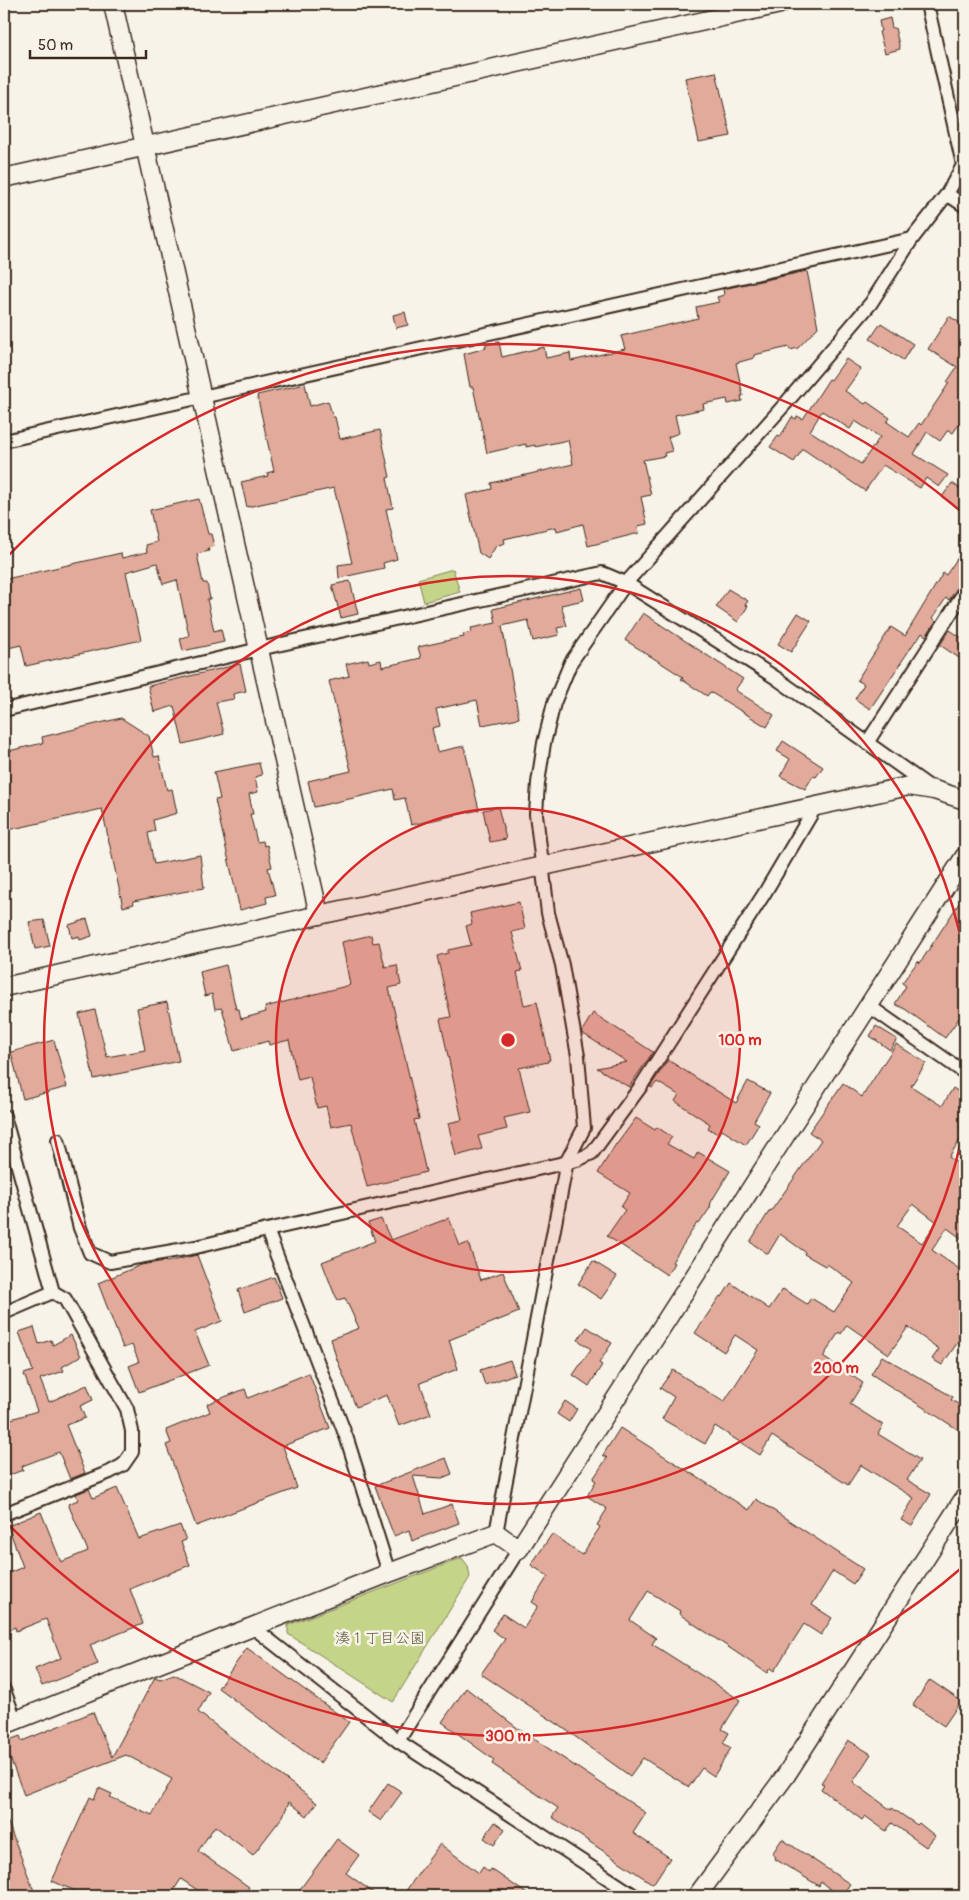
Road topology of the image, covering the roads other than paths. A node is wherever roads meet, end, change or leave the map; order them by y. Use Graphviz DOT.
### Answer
graph roads {
  1 [pos="113,4"];
  2 [pos="780,4"];
  3 [pos="927,4"];
  4 [pos="145,146"];
  5 [pos="964,163"];
  6 [pos="4,178"];
  7 [pos="947,194"];
  8 [pos="965,206"];
  9 [pos="912,239"];
  10 [pos="202,397"];
  11 [pos="4,441"];
  12 [pos="626,583"];
  13 [pos="965,590"];
  14 [pos="259,649"];
  15 [pos="4,710"];
  16 [pos="867,743"];
  17 [pos="934,790"];
  18 [pos="965,800"];
  19 [pos="816,806"];
  20 [pos="965,856"];
  21 [pos="541,866"];
  22 [pos="319,915"];
  23 [pos="4,988"];
  24 [pos="868,1006"];
  25 [pos="965,1073"];
  26 [pos="4,1116"];
  27 [pos="5,1131"];
  28 [pos="58,1140"];
  29 [pos="567,1162"];
  30 [pos="267,1230"];
  31 [pos="53,1292"];
  32 [pos="4,1313"];
  33 [pos="965,1497"];
  34 [pos="4,1514"];
  35 [pos="496,1533"];
  36 [pos="519,1549"];
  37 [pos="389,1573"];
  38 [pos="254,1628"];
  39 [pos="4,1690"];
  40 [pos="10,1722"];
  41 [pos="398,1740"];
  42 [pos="635,1896"];
  43 [pos="697,1896"];
  1 -- 4 [label="street"];
  2 -- 4 [label="street"];
  3 -- 5 [label="street"];
  4 -- 6 [label="street"];
  4 -- 10 [label="street"];
  5 -- 7 [label="street"];
  7 -- 8 [label="street"];
  7 -- 9 [label="street"];
  9 -- 10 [label="street"];
  9 -- 12 [label="street"];
  10 -- 11 [label="street"];
  10 -- 14 [label="street"];
  12 -- 14 [label="street"];
  12 -- 16 [label="street"];
  12 -- 21 [label="street"];
  13 -- 16 [label="street"];
  14 -- 15 [label="street"];
  14 -- 22 [label="street"];
  16 -- 17 [label="street"];
  17 -- 18 [label="street"];
  17 -- 19 [label="street"];
  19 -- 21 [label="street"];
  19 -- 29 [label="street"];
  20 -- 24 [label="street"];
  21 -- 22 [label="street"];
  21 -- 29 [label="street"];
  22 -- 23 [label="street"];
  24 -- 25 [label="street"];
  24 -- 36 [label="street"];
  26 -- 27 [label="street"];
  27 -- 31 [label="street"];
  28 -- 30 [label="street"];
  29 -- 30 [label="street"];
  29 -- 35 [label="street"];
  30 -- 37 [label="street"];
  31 -- 32 [label="street"];
  31 -- 34 [label="street"];
  33 -- 43 [label="street"];
  35 -- 36 [label="street"];
  35 -- 37 [label="street"];
  36 -- 41 [label="street"];
  37 -- 38 [label="street"];
  38 -- 40 [label="street"];
  38 -- 41 [label="street"];
  39 -- 40 [label="street"];
  41 -- 42 [label="street"];
}
